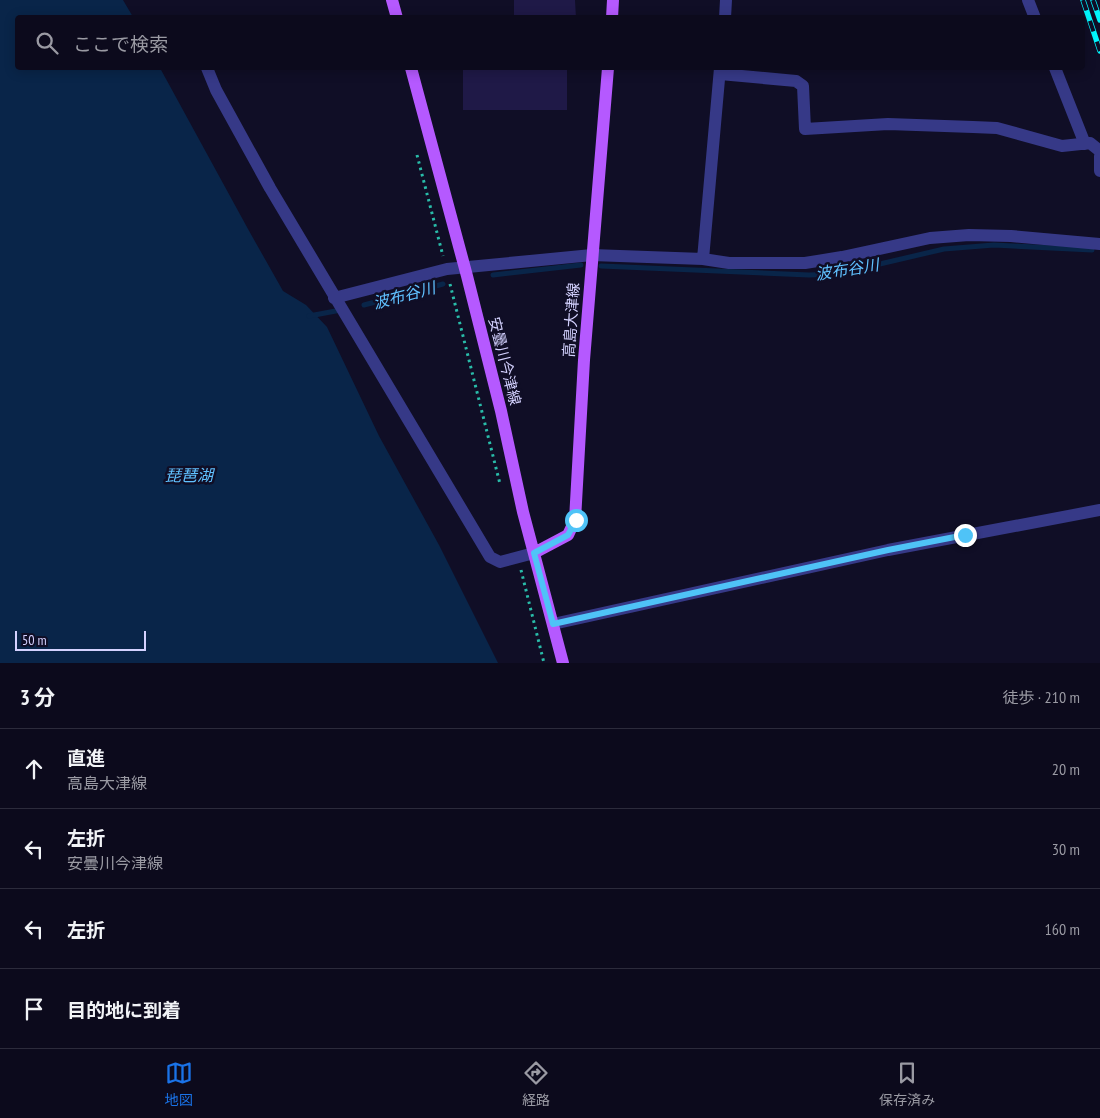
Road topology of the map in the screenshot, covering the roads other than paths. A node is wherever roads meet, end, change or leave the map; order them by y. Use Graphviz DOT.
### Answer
graph roads {
  1 [pos="392,0"];
  2 [pos="614,0"];
  3 [pos="726,0"];
  4 [pos="1028,0"];
  5 [pos="396,15"];
  6 [pos="612,15"];
  7 [pos="725,15"];
  8 [pos="1034,15"];
  9 [pos="208,70"];
  10 [pos="412,70"];
  11 [pos="608,70"];
  12 [pos="1056,70"];
  13 [pos="720,71"];
  14 [pos="1085,144"];
  15 [pos="1100,152"];
  16 [pos="1100,156"];
  17 [pos="1100,171"];
  18 [pos="1100,244"];
  19 [pos="592,255"];
  20 [pos="703,259"];
  21 [pos="464,268"];
  22 [pos="334,298"];
  23 [pos="1100,510"];
  24 [pos="534,553"];
  25 [pos="553,624"];
  26 [pos="563,663"];
  1 -- 5 [label="main road"];
  2 -- 6 [label="main road"];
  3 -- 7 [label="street"];
  4 -- 8 [label="street"];
  9 -- 22 [label="street"];
  10 -- 21 [label="main road, 安曇川今津線"];
  11 -- 19 [label="main road, 高島大津線"];
  12 -- 14 [label="street"];
  13 -- 14 [label="street"];
  13 -- 20 [label="street"];
  14 -- 15 [label="street"];
  16 -- 17 [label="street"];
  18 -- 20 [label="street"];
  19 -- 20 [label="street"];
  19 -- 21 [label="street"];
  19 -- 24 [label="main road, 高島大津線"];
  21 -- 22 [label="street"];
  21 -- 24 [label="main road, 安曇川今津線"];
  22 -- 24 [label="street"];
  23 -- 25 [label="street"];
  24 -- 25 [label="main road, 安曇川今津線"];
  25 -- 26 [label="main road, 安曇川今津線"];
}
